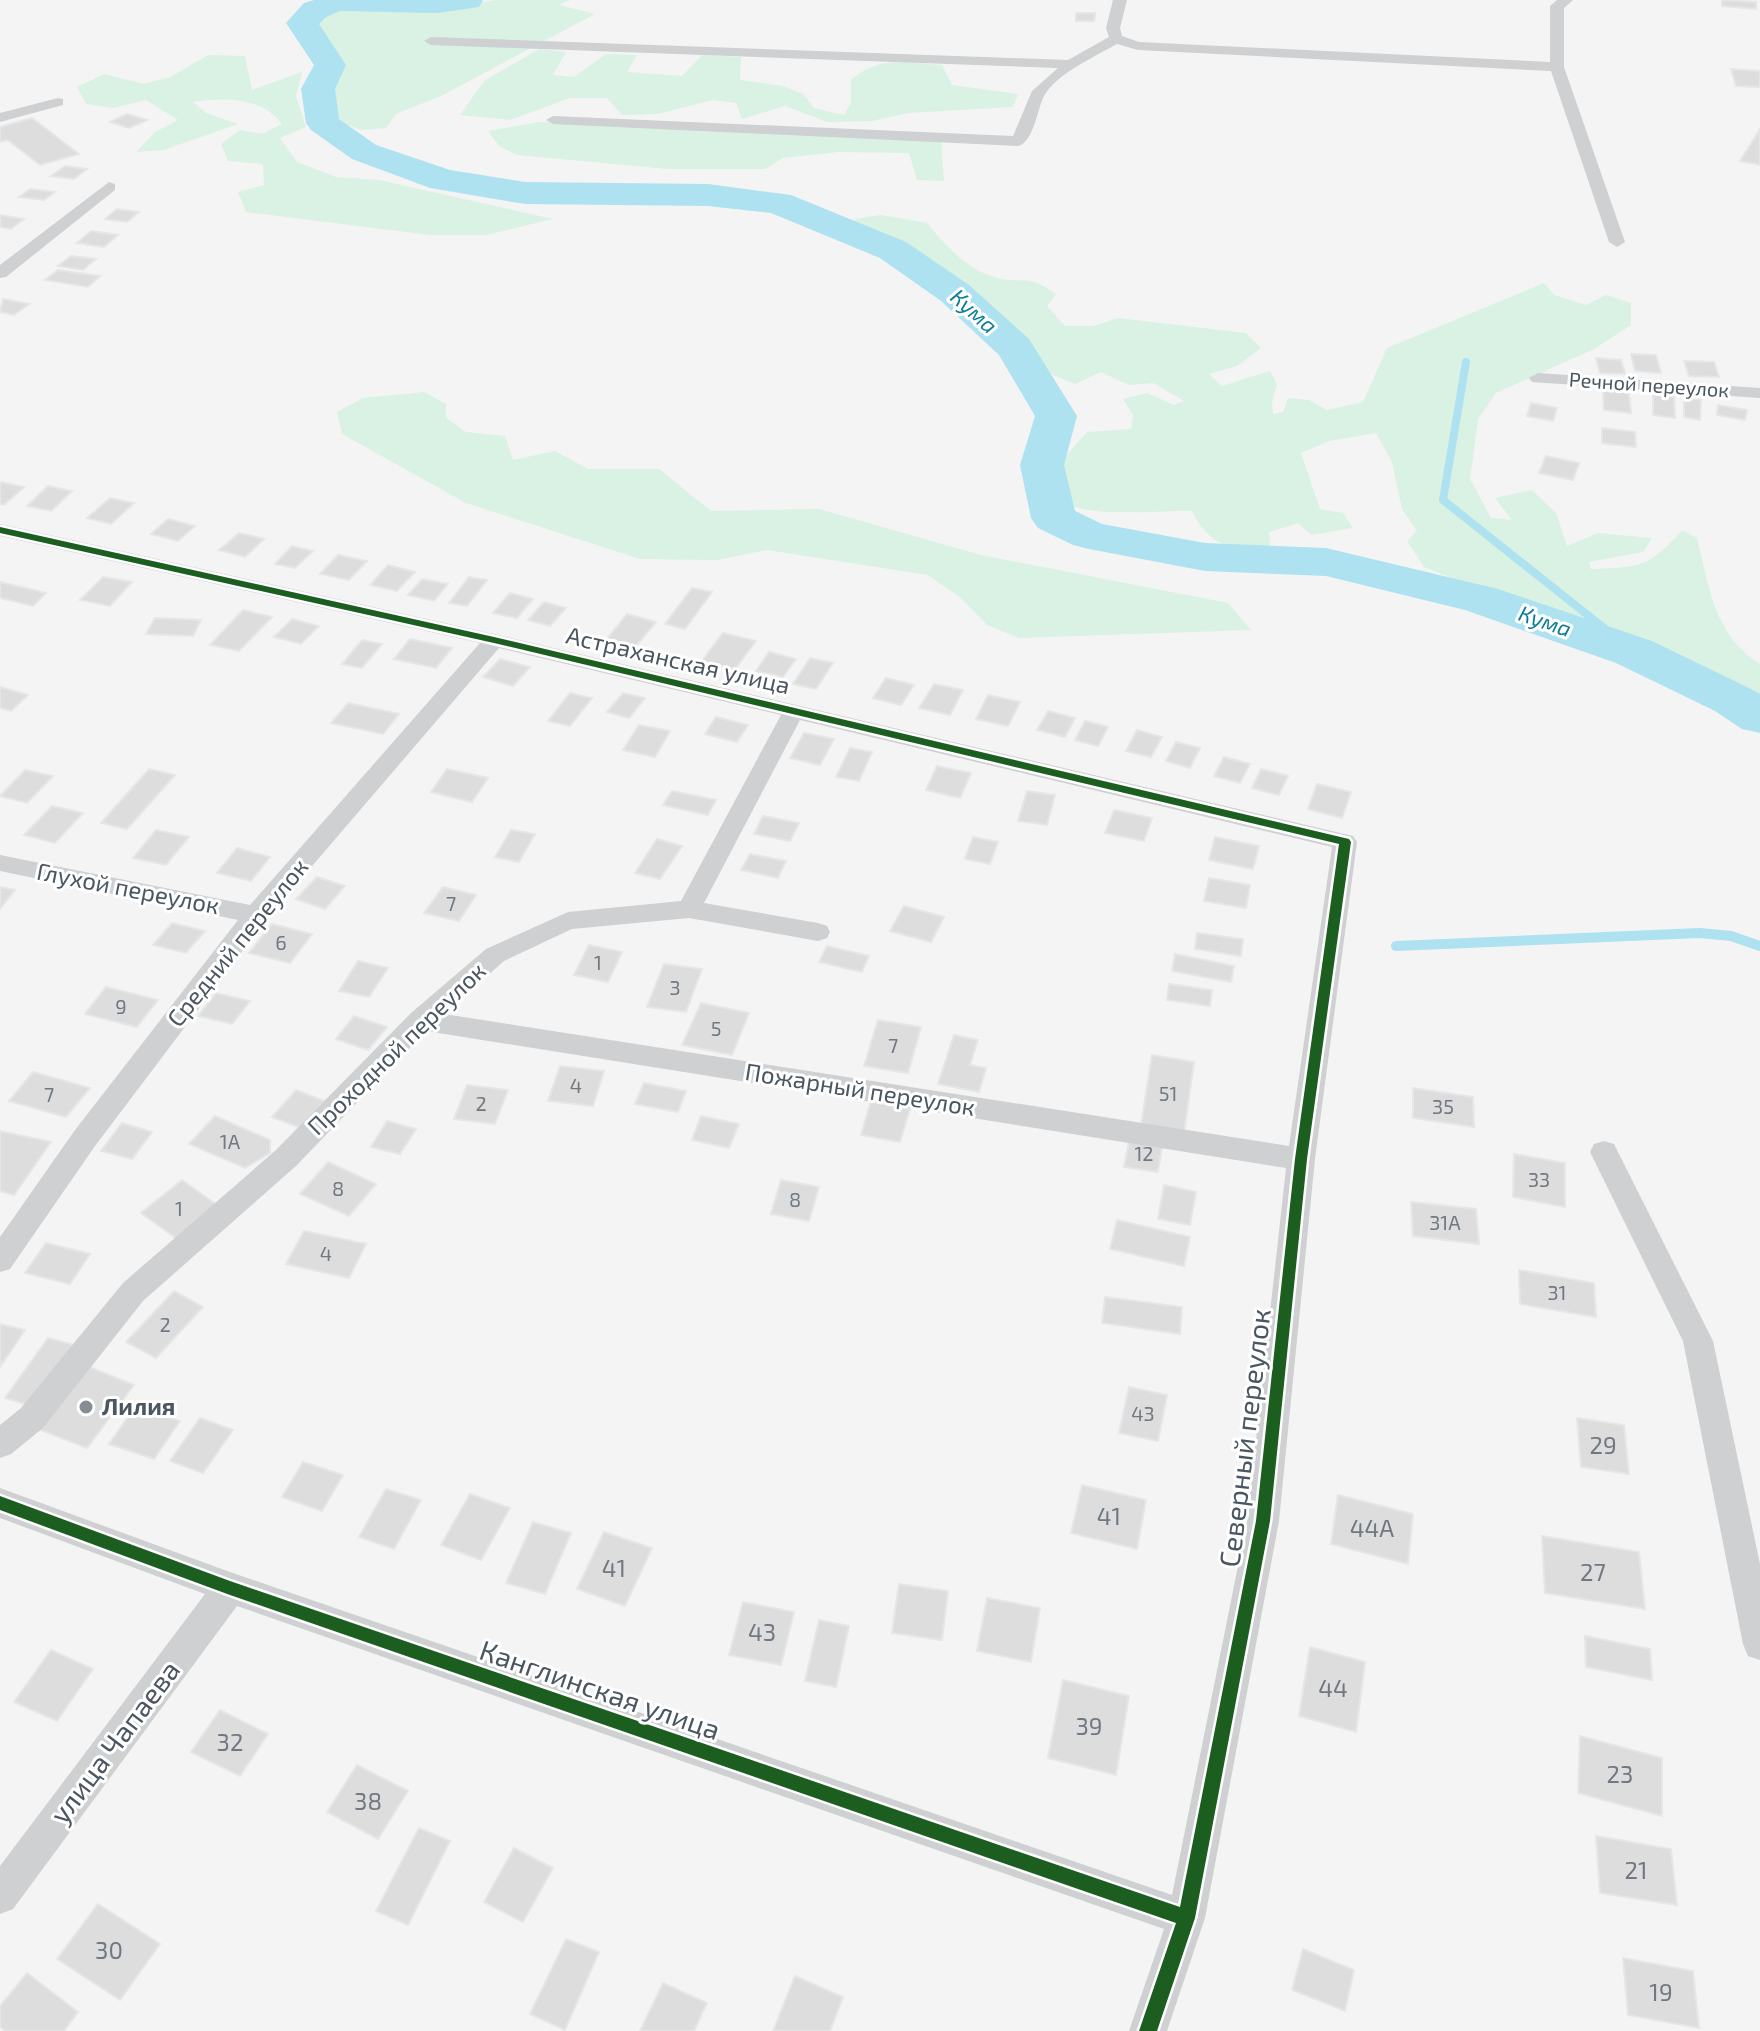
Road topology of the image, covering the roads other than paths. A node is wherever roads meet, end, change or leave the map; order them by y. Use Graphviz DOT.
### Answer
graph roads {
  1 [pos="1120,0"];
  2 [pos="1566,0"];
  3 [pos="1116,39"];
  4 [pos="431,41"];
  5 [pos="1071,64"];
  6 [pos="1557,67"];
  7 [pos="58,102"];
  8 [pos="0,118"];
  9 [pos="553,120"];
  10 [pos="109,187"];
  11 [pos="1617,242"];
  12 [pos="0,273"];
  13 [pos="1538,378"];
  14 [pos="1760,393"];
  15 [pos="0,530"];
  16 [pos="494,640"];
  17 [pos="794,711"];
  18 [pos="1345,842"];
  19 [pos="0,863"];
  20 [pos="689,909"];
  21 [pos="256,915"];
  22 [pos="818,932"];
  23 [pos="420,1020"];
  24 [pos="1604,1152"];
  25 [pos="1301,1159"];
  26 [pos="0,1260"];
  27 [pos="0,1444"];
  28 [pos="0,1503"];
  29 [pos="230,1588"];
  30 [pos="1760,1644"];
  31 [pos="0,1896"];
  32 [pos="1186,1918"];
  33 [pos="1148,2031"];
  1 -- 3 [label="street"];
  2 -- 6 [label="street"];
  3 -- 5 [label="street"];
  3 -- 6 [label="street"];
  4 -- 5 [label="street"];
  5 -- 9 [label="street"];
  6 -- 11 [label="street"];
  7 -- 8 [label="street"];
  10 -- 12 [label="street"];
  13 -- 14 [label="street, Речной переулок"];
  15 -- 16 [label="street, Астраханская улица"];
  16 -- 17 [label="street, Астраханская улица"];
  16 -- 21 [label="street, Средний переулок"];
  17 -- 18 [label="street, Астраханская улица"];
  17 -- 20 [label="street"];
  18 -- 25 [label="street, Северный переулок"];
  19 -- 21 [label="street, Глухой переулок"];
  20 -- 22 [label="street, Проходной переулок"];
  20 -- 23 [label="street, Проходной переулок"];
  21 -- 26 [label="street, Средний переулок"];
  23 -- 25 [label="street, Пожарный переулок"];
  23 -- 27 [label="street, Проходной переулок"];
  24 -- 30 [label="street"];
  25 -- 32 [label="street, Северный переулок"];
  28 -- 29 [label="street, Канглинская улица"];
  29 -- 31 [label="street, улица Чапаева"];
  29 -- 32 [label="street, Канглинская улица"];
  32 -- 33 [label="street, Северный переулок"];
}
